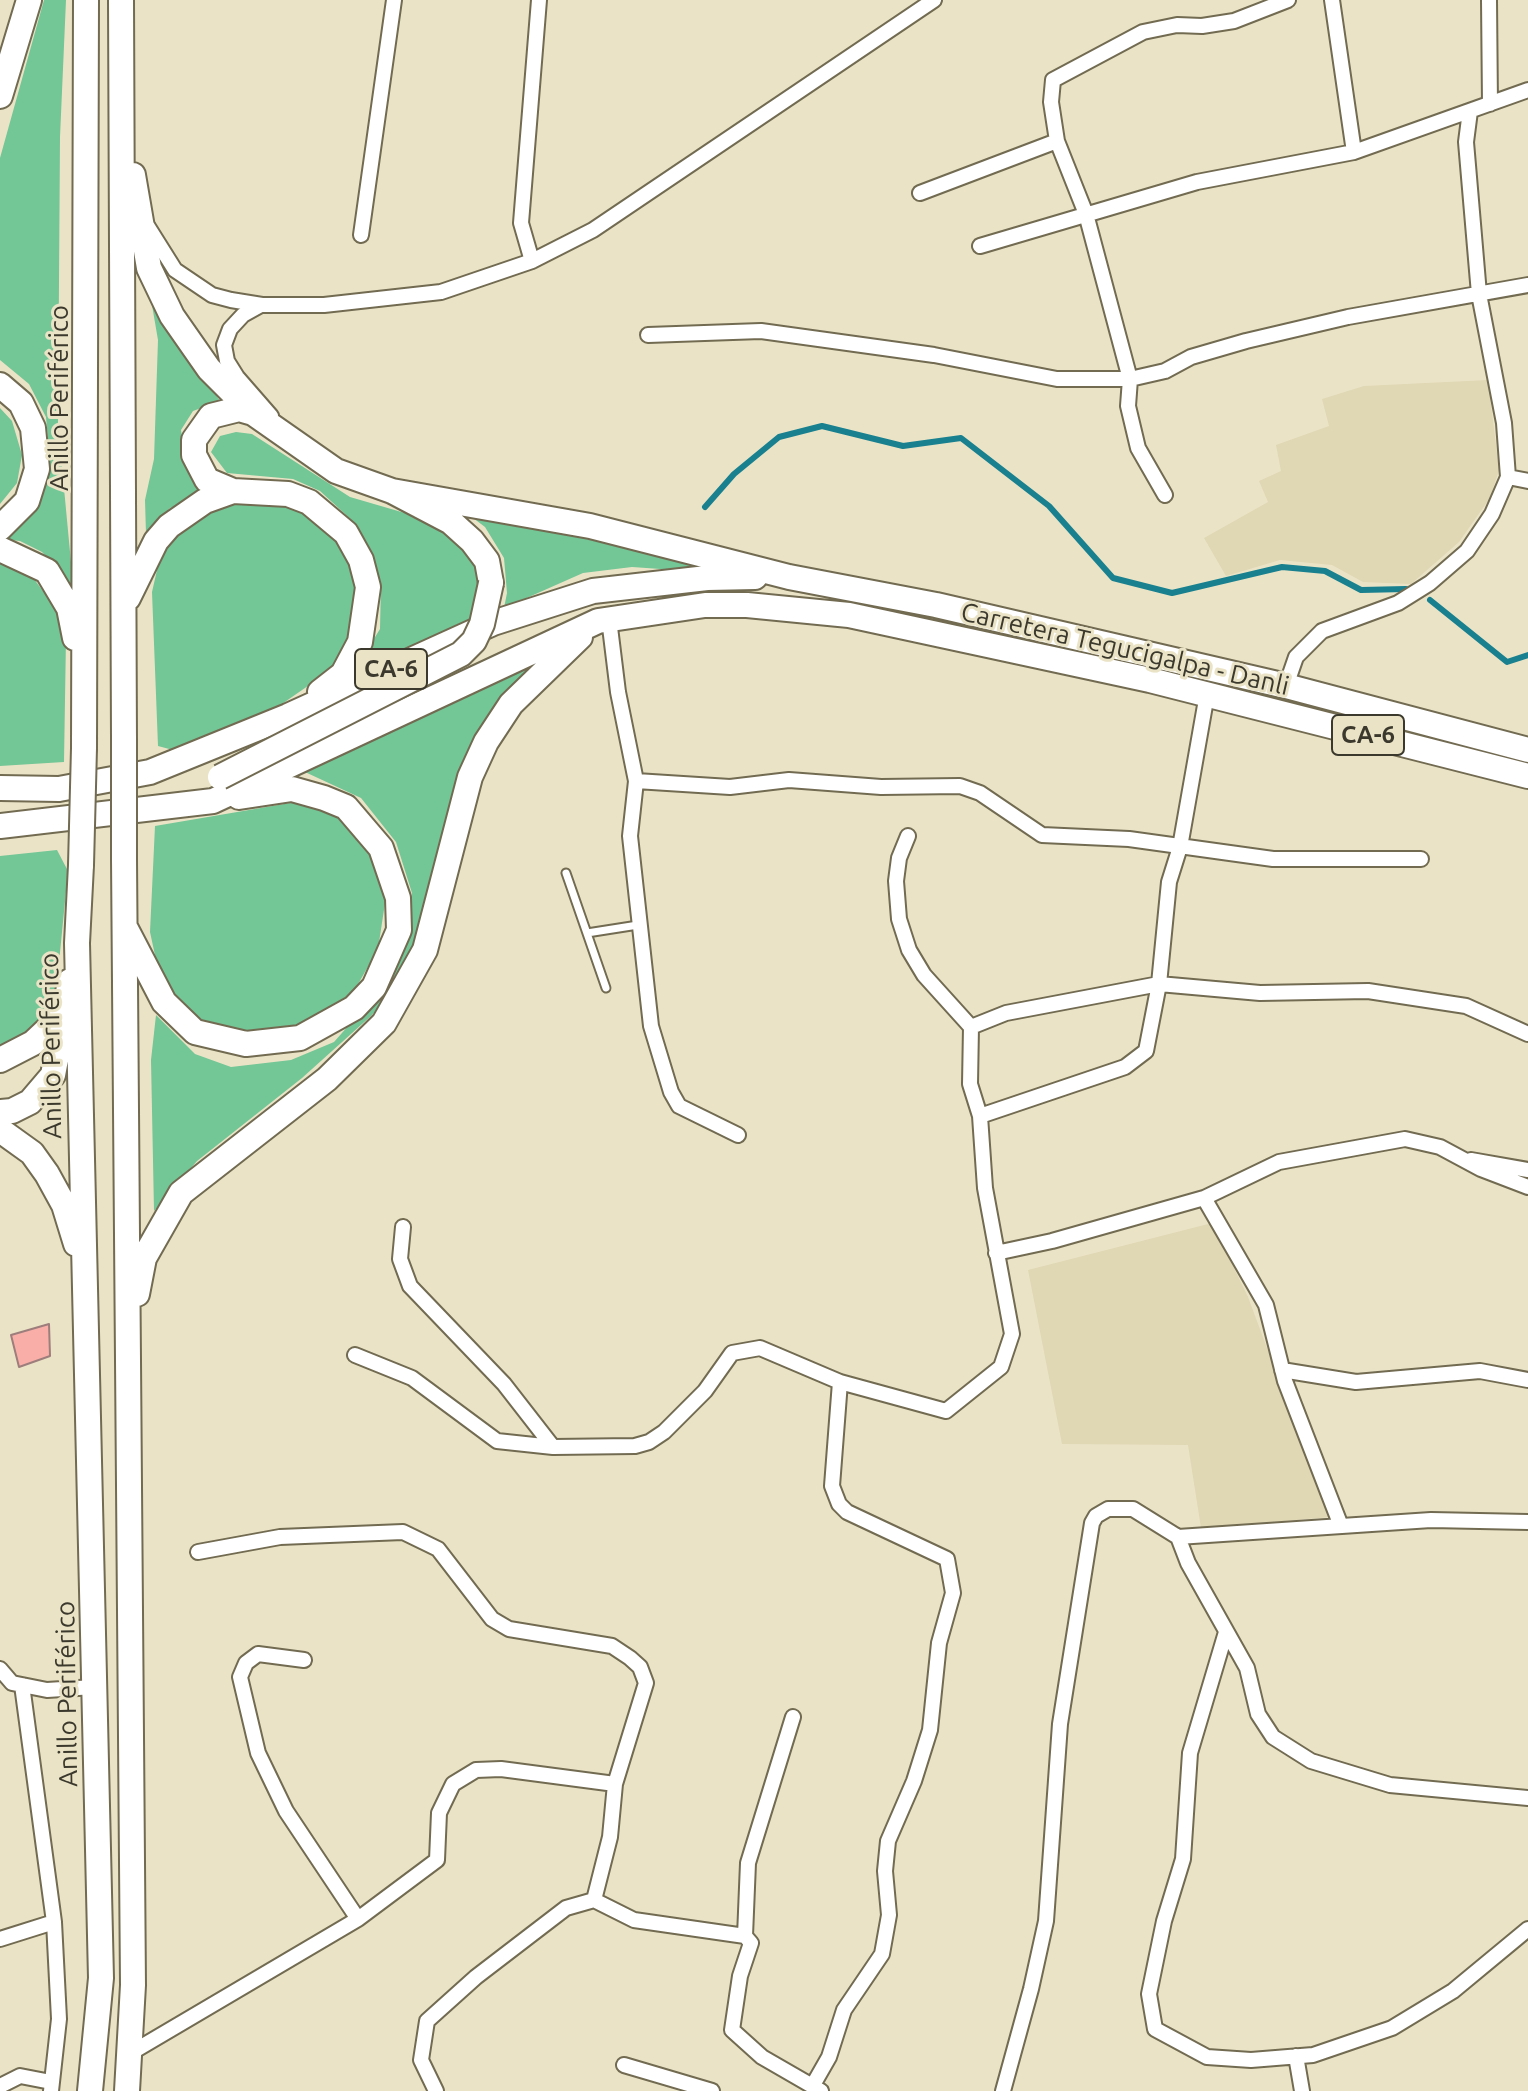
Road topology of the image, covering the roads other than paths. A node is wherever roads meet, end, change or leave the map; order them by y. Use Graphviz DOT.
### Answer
graph roads {
  1 [pos="29,0"];
  2 [pos="86,0"];
  3 [pos="121,0"];
  4 [pos="394,0"];
  5 [pos="539,0"];
  6 [pos="934,0"];
  7 [pos="1288,0"];
  8 [pos="1332,0"];
  9 [pos="1489,0"];
  10 [pos="1528,90"];
  11 [pos="0,96"];
  12 [pos="1490,104"];
  13 [pos="1470,111"];
  14 [pos="122,121"];
  15 [pos="1057,141"];
  16 [pos="1354,152"];
  17 [pos="920,193"];
  18 [pos="141,213"];
  19 [pos="1086,214"];
  20 [pos="361,235"];
  21 [pos="980,246"];
  22 [pos="532,261"];
  23 [pos="1528,285"];
  24 [pos="1479,294"];
  25 [pos="262,305"];
  26 [pos="648,335"];
  27 [pos="1130,379"];
  28 [pos="0,385"];
  29 [pos="253,413"];
  30 [pos="295,443"];
  31 [pos="1508,477"];
  32 [pos="1528,481"];
  33 [pos="233,491"];
  34 [pos="392,491"];
  35 [pos="1165,495"];
  36 [pos="0,528"];
  37 [pos="0,549"];
  38 [pos="789,577"];
  39 [pos="124,608"];
  40 [pos="603,620"];
  41 [pos="1286,686"];
  42 [pos="85,687"];
  43 [pos="1207,694"];
  44 [pos="288,716"];
  45 [pos="1528,750"];
  46 [pos="1528,776"];
  47 [pos="636,781"];
  48 [pos="0,788"];
  49 [pos="216,789"];
  50 [pos="0,826"];
  51 [pos="908,836"];
  52 [pos="1180,847"];
  53 [pos="1421,859"];
  54 [pos="566,873"];
  55 [pos="123,924"];
  56 [pos="638,925"];
  57 [pos="587,933"];
  58 [pos="77,943"];
  59 [pos="1159,984"];
  60 [pos="606,988"];
  61 [pos="66,1004"];
  62 [pos="971,1027"];
  63 [pos="1528,1034"];
  64 [pos="0,1060"];
  65 [pos="0,1112"];
  66 [pos="980,1116"];
  67 [pos="0,1130"];
  68 [pos="738,1135"];
  69 [pos="1462,1160"];
  70 [pos="1528,1170"];
  71 [pos="1528,1187"];
  72 [pos="1204,1198"];
  73 [pos="403,1227"];
  74 [pos="996,1253"];
  75 [pos="85,1272"];
  76 [pos="127,1339"];
  77 [pos="355,1355"];
  78 [pos="1282,1370"];
  79 [pos="1528,1380"];
  80 [pos="840,1382"];
  81 [pos="553,1447"];
  82 [pos="1528,1509"];
  83 [pos="1511,1522"];
  84 [pos="1528,1522"];
  85 [pos="1341,1526"];
  86 [pos="1178,1537"];
  87 [pos="198,1552"];
  88 [pos="1226,1632"];
  89 [pos="304,1660"];
  90 [pos="0,1669"];
  91 [pos="22,1685"];
  92 [pos="94,1687"];
  93 [pos="793,1717"];
  94 [pos="615,1784"];
  95 [pos="1528,1798"];
  96 [pos="594,1900"];
  97 [pos="358,1919"];
  98 [pos="54,1922"];
  99 [pos="1528,1929"];
  100 [pos="745,1936"];
  101 [pos="0,1939"];
  102 [pos="129,2054"];
  103 [pos="1296,2056"];
  104 [pos="624,2065"];
  105 [pos="0,2086"];
  106 [pos="51,2086"];
  107 [pos="817,2088"];
  108 [pos="90,2091"];
  109 [pos="127,2091"];
  110 [pos="436,2091"];
  111 [pos="712,2091"];
  112 [pos="1003,2091"];
  113 [pos="1302,2091"];
  1 -- 11 [label="highway"];
  2 -- 42 [label="highway, Anillo Periférico"];
  3 -- 14 [label="highway"];
  4 -- 20 [label="street"];
  5 -- 22 [label="street"];
  6 -- 22 [label="street"];
  7 -- 15 [label="street"];
  8 -- 16 [label="street"];
  9 -- 12 [label="street"];
  10 -- 12 [label="street"];
  12 -- 13 [label="street"];
  13 -- 16 [label="street"];
  13 -- 24 [label="street"];
  14 -- 18 [label="highway"];
  14 -- 39 [label="highway"];
  15 -- 17 [label="street"];
  15 -- 19 [label="street"];
  16 -- 19 [label="street"];
  18 -- 25 [label="street"];
  18 -- 29 [label="highway"];
  19 -- 21 [label="street"];
  19 -- 27 [label="street"];
  22 -- 25 [label="street"];
  23 -- 24 [label="street"];
  24 -- 27 [label="street"];
  24 -- 31 [label="street"];
  25 -- 30 [label="street"];
  26 -- 27 [label="street"];
  27 -- 35 [label="street"];
  28 -- 36 [label="highway"];
  29 -- 30 [label="highway"];
  29 -- 33 [label="highway"];
  30 -- 34 [label="highway"];
  31 -- 32 [label="street"];
  31 -- 41 [label="street"];
  33 -- 39 [label="highway"];
  33 -- 44 [label="highway"];
  34 -- 38 [label="highway"];
  34 -- 49 [label="highway, bridge"];
  37 -- 42 [label="highway"];
  38 -- 41 [label="highway, Carretera Tegucigalpa - Danli / CA-6"];
  38 -- 44 [label="highway, CA-6"];
  39 -- 55 [label="highway, bridge"];
  40 -- 43 [label="highway, Carretera Tegucigalpa - Danli / CA-6"];
  40 -- 47 [label="street"];
  40 -- 49 [label="highway, CA-6"];
  40 -- 76 [label="highway"];
  41 -- 45 [label="highway, Carretera Tegucigalpa - Danli / CA-6"];
  42 -- 58 [label="highway, Anillo Periférico, bridge"];
  43 -- 46 [label="highway, Carretera Tegucigalpa - Danli / CA-6"];
  43 -- 52 [label="street"];
  44 -- 48 [label="highway, CA-6"];
  47 -- 52 [label="street"];
  47 -- 56 [label="street"];
  49 -- 50 [label="highway"];
  49 -- 55 [label="highway"];
  51 -- 62 [label="street"];
  52 -- 53 [label="street"];
  52 -- 59 [label="street"];
  54 -- 57 [label="lane"];
  55 -- 76 [label="highway"];
  56 -- 57 [label="lane"];
  56 -- 68 [label="street"];
  57 -- 60 [label="lane"];
  58 -- 61 [label="highway"];
  58 -- 75 [label="highway, Anillo Periférico"];
  59 -- 62 [label="street"];
  59 -- 63 [label="street"];
  59 -- 66 [label="street"];
  61 -- 64 [label="highway"];
  61 -- 65 [label="highway"];
  62 -- 66 [label="street"];
  66 -- 74 [label="street"];
  67 -- 75 [label="highway"];
  69 -- 70 [label="street"];
  69 -- 71 [label="street"];
  69 -- 72 [label="street"];
  72 -- 74 [label="street"];
  72 -- 78 [label="street"];
  73 -- 81 [label="street"];
  74 -- 80 [label="street"];
  75 -- 92 [label="highway, Anillo Periférico"];
  76 -- 102 [label="highway"];
  77 -- 81 [label="street"];
  78 -- 79 [label="street"];
  78 -- 85 [label="street"];
  80 -- 81 [label="street"];
  80 -- 107 [label="street"];
  82 -- 83 [label="street"];
  83 -- 84 [label="street"];
  83 -- 85 [label="street"];
  85 -- 86 [label="street"];
  86 -- 88 [label="street"];
  86 -- 112 [label="street"];
  87 -- 94 [label="street"];
  88 -- 95 [label="street"];
  88 -- 103 [label="street"];
  89 -- 97 [label="street"];
  90 -- 91 [label="street"];
  91 -- 92 [label="street"];
  91 -- 98 [label="street"];
  92 -- 108 [label="highway, Anillo Periférico"];
  93 -- 100 [label="street"];
  94 -- 96 [label="street"];
  94 -- 97 [label="street"];
  96 -- 100 [label="street"];
  96 -- 110 [label="street"];
  97 -- 102 [label="street"];
  98 -- 101 [label="street"];
  98 -- 106 [label="street"];
  99 -- 103 [label="street"];
  100 -- 107 [label="street"];
  102 -- 109 [label="highway"];
  103 -- 113 [label="street"];
  104 -- 111 [label="street"];
  105 -- 106 [label="street"];
}
